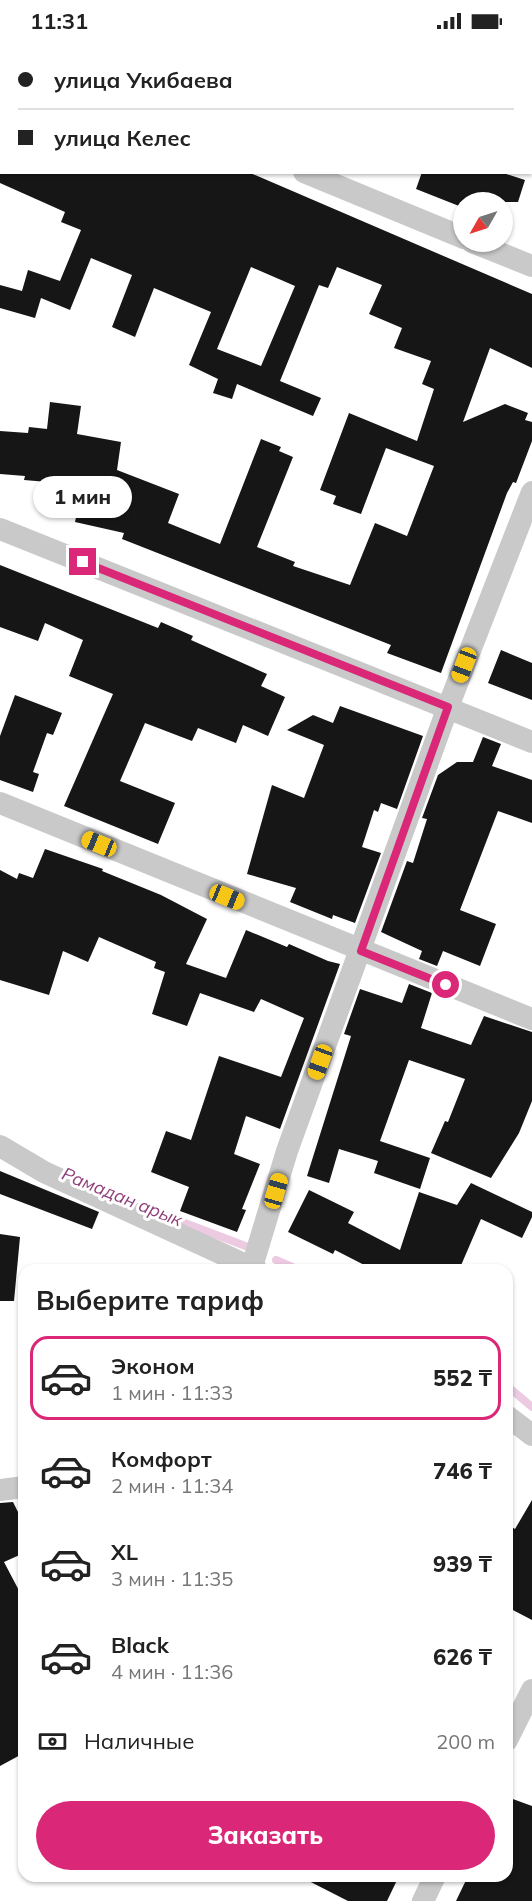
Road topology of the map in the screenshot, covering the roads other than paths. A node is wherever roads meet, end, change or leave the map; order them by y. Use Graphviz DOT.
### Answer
graph roads {
  1 [pos="309,174"];
  2 [pos="453,233"];
  3 [pos="497,252"];
  4 [pos="532,266"];
  5 [pos="532,492"];
  6 [pos="0,529"];
  7 [pos="448,707"];
  8 [pos="532,742"];
  9 [pos="0,803"];
  10 [pos="361,951"];
  11 [pos="532,1019"];
  12 [pos="0,1146"];
  13 [pos="240,1264"];
  14 [pos="255,1264"];
  15 [pos="513,1421"];
  16 [pos="532,1435"];
  17 [pos="18,1488"];
  18 [pos="0,1490"];
  19 [pos="532,1690"];
  20 [pos="513,1728"];
  21 [pos="432,1882"];
  22 [pos="423,1901"];
  1 -- 2 [label="street"];
  3 -- 4 [label="street"];
  5 -- 7 [label="street"];
  6 -- 7 [label="street"];
  7 -- 8 [label="street"];
  7 -- 10 [label="street"];
  9 -- 10 [label="street"];
  10 -- 11 [label="street"];
  10 -- 14 [label="street"];
  12 -- 13 [label="street"];
  15 -- 16 [label="street"];
  17 -- 18 [label="street"];
  19 -- 20 [label="street"];
  21 -- 22 [label="street"];
}
